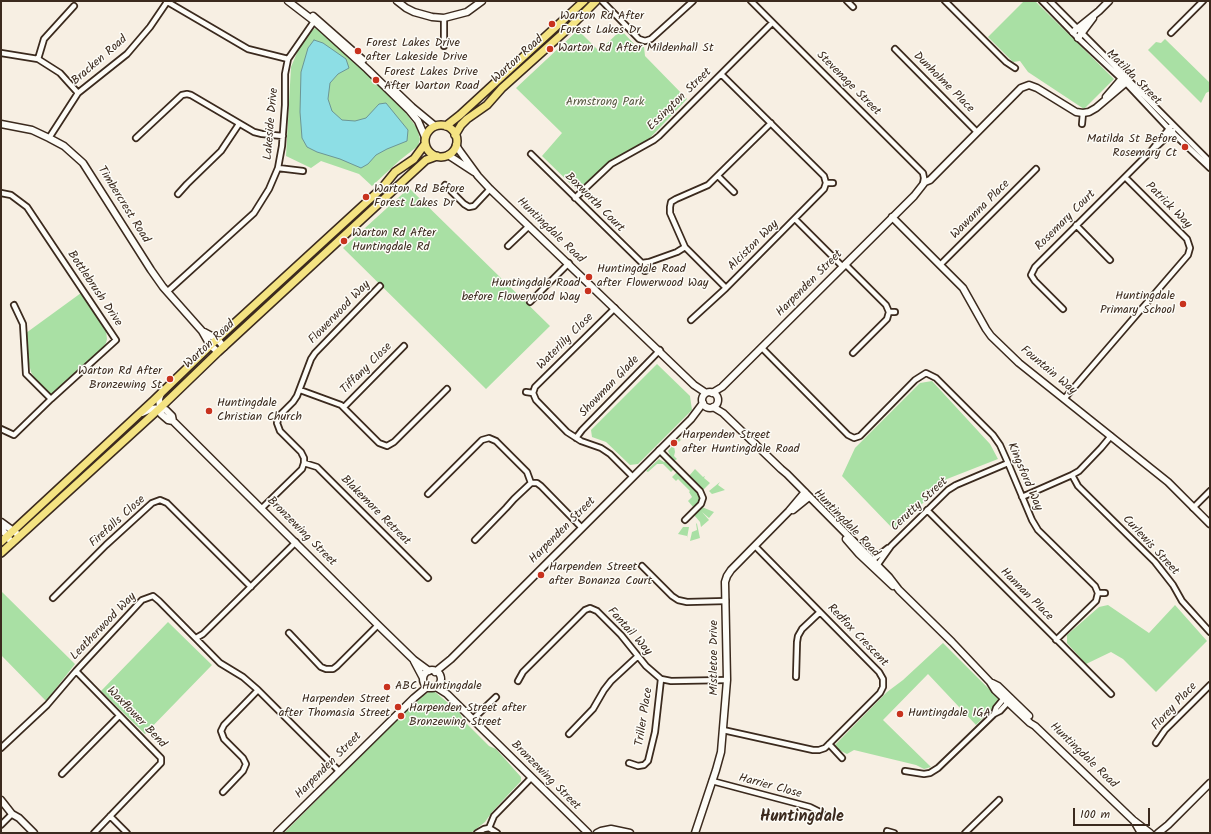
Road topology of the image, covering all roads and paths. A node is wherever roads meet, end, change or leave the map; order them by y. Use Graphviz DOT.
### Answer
graph roads {
  1 [pos="167,1"];
  2 [pos="288,1"];
  3 [pos="294,1"];
  4 [pos="397,1"];
  5 [pos="482,1"];
  6 [pos="584,1"];
  7 [pos="596,1"];
  8 [pos="602,1"];
  9 [pos="693,1"];
  10 [pos="751,1"];
  11 [pos="847,1"];
  12 [pos="945,1"];
  13 [pos="1042,1"];
  14 [pos="1050,1"];
  15 [pos="1109,1"];
  16 [pos="1203,1"];
  17 [pos="74,6"];
  18 [pos="853,7"];
  19 [pos="1099,11"];
  20 [pos="444,18"];
  21 [pos="315,20"];
  22 [pos="772,22"];
  23 [pos="1074,30"];
  24 [pos="1171,33"];
  25 [pos="1080,36"];
  26 [pos="444,46"];
  27 [pos="895,49"];
  28 [pos="1,53"];
  29 [pos="38,59"];
  30 [pos="288,59"];
  31 [pos="1015,68"];
  32 [pos="722,74"];
  33 [pos="1125,79"];
  34 [pos="78,92"];
  35 [pos="1083,113"];
  36 [pos="771,123"];
  37 [pos="1,124"];
  38 [pos="239,124"];
  39 [pos="1082,124"];
  40 [pos="435,126"];
  41 [pos="446,126"];
  42 [pos="1172,128"];
  43 [pos="978,132"];
  44 [pos="455,134"];
  45 [pos="283,136"];
  46 [pos="49,138"];
  47 [pos="136,138"];
  48 [pos="425,141"];
  49 [pos="456,145"];
  50 [pos="531,154"];
  51 [pos="448,155"];
  52 [pos="437,156"];
  53 [pos="1210,162"];
  54 [pos="278,168"];
  55 [pos="1210,168"];
  56 [pos="1036,169"];
  57 [pos="304,171"];
  58 [pos="478,176"];
  59 [pos="718,176"];
  60 [pos="1125,177"];
  61 [pos="930,180"];
  62 [pos="826,183"];
  63 [pos="833,183"];
  64 [pos="445,185"];
  65 [pos="922,185"];
  66 [pos="490,189"];
  67 [pos="734,192"];
  68 [pos="1,193"];
  69 [pos="178,194"];
  70 [pos="914,196"];
  71 [pos="576,198"];
  72 [pos="892,217"];
  73 [pos="795,219"];
  74 [pos="1076,225"];
  75 [pos="529,226"];
  76 [pos="508,246"];
  77 [pos="685,247"];
  78 [pos="1110,260"];
  79 [pos="569,264"];
  80 [pos="645,264"];
  81 [pos="844,265"];
  82 [pos="940,265"];
  83 [pos="645,271"];
  84 [pos="380,286"];
  85 [pos="726,288"];
  86 [pos="168,292"];
  87 [pos="530,302"];
  88 [pos="14,305"];
  89 [pos="615,308"];
  90 [pos="1063,309"];
  91 [pos="889,312"];
  92 [pos="895,312"];
  93 [pos="691,320"];
  94 [pos="202,331"];
  95 [pos="217,339"];
  96 [pos="210,345"];
  97 [pos="404,346"];
  98 [pos="762,348"];
  99 [pos="221,349"];
  100 [pos="660,350"];
  101 [pos="853,353"];
  102 [pos="694,384"];
  103 [pos="722,387"];
  104 [pos="447,389"];
  105 [pos="300,390"];
  106 [pos="526,392"];
  107 [pos="161,393"];
  108 [pos="533,393"];
  109 [pos="709,393"];
  110 [pos="1064,398"];
  111 [pos="51,399"];
  112 [pos="702,402"];
  113 [pos="714,404"];
  114 [pos="344,407"];
  115 [pos="160,408"];
  116 [pos="134,418"];
  117 [pos="691,419"];
  118 [pos="1,430"];
  119 [pos="1111,436"];
  120 [pos="576,438"];
  121 [pos="660,450"];
  122 [pos="304,463"];
  123 [pos="1008,463"];
  124 [pos="1072,475"];
  125 [pos="633,477"];
  126 [pos="531,483"];
  127 [pos="1210,491"];
  128 [pos="428,494"];
  129 [pos="805,496"];
  130 [pos="1022,497"];
  131 [pos="1193,508"];
  132 [pos="262,509"];
  133 [pos="927,510"];
  134 [pos="685,520"];
  135 [pos="1,522"];
  136 [pos="1210,524"];
  137 [pos="1,528"];
  138 [pos="582,528"];
  139 [pos="13,530"];
  140 [pos="19,537"];
  141 [pos="4,539"];
  142 [pos="475,540"];
  143 [pos="296,542"];
  144 [pos="12,543"];
  145 [pos="755,546"];
  146 [pos="891,546"];
  147 [pos="1,553"];
  148 [pos="870,562"];
  149 [pos="642,566"];
  150 [pos="876,567"];
  151 [pos="428,578"];
  152 [pos="251,587"];
  153 [pos="1098,593"];
  154 [pos="1105,593"];
  155 [pos="53,598"];
  156 [pos="726,601"];
  157 [pos="820,612"];
  158 [pos="378,625"];
  159 [pos="1210,632"];
  160 [pos="289,633"];
  161 [pos="196,638"];
  162 [pos="1056,640"];
  163 [pos="638,656"];
  164 [pos="414,660"];
  165 [pos="76,671"];
  166 [pos="796,677"];
  167 [pos="435,679"];
  168 [pos="661,679"];
  169 [pos="423,680"];
  170 [pos="728,680"];
  171 [pos="518,681"];
  172 [pos="1210,685"];
  173 [pos="258,690"];
  174 [pos="1111,694"];
  175 [pos="496,697"];
  176 [pos="414,698"];
  177 [pos="1008,699"];
  178 [pos="119,716"];
  179 [pos="473,719"];
  180 [pos="723,730"];
  181 [pos="569,734"];
  182 [pos="1156,743"];
  183 [pos="829,744"];
  184 [pos="1,748"];
  185 [pos="842,758"];
  186 [pos="629,763"];
  187 [pos="339,771"];
  188 [pos="905,771"];
  189 [pos="62,774"];
  190 [pos="532,778"];
  191 [pos="712,781"];
  192 [pos="1210,783"];
  193 [pos="223,792"];
  194 [pos="1,800"];
  195 [pos="999,800"];
  196 [pos="822,813"];
  197 [pos="12,814"];
  198 [pos="110,816"];
  199 [pos="1133,820"];
  200 [pos="577,824"];
  201 [pos="1168,825"];
  202 [pos="1,826"];
  203 [pos="489,828"];
  204 [pos="620,831"];
  205 [pos="887,831"];
  206 [pos="34,833"];
  207 [pos="94,833"];
  208 [pos="127,833"];
  209 [pos="277,833"];
  210 [pos="476,833"];
  211 [pos="497,833"];
  212 [pos="582,833"];
  213 [pos="588,833"];
  214 [pos="597,833"];
  215 [pos="609,833"];
  216 [pos="630,833"];
  217 [pos="693,833"];
  218 [pos="894,833"];
  219 [pos="965,833"];
  220 [pos="1141,833"];
  221 [pos="1150,833"];
  222 [pos="1158,833"];
  223 [pos="1164,833"];
  1 -- 30 [label="street"];
  1 -- 34 [label="street, Bracken Road"];
  2 -- 21 [label="street"];
  3 -- 21 [label="street"];
  4 -- 20 [label="street"];
  5 -- 20 [label="street"];
  6 -- 41 [label="main road, Warton Road"];
  7 -- 44 [label="main road, Warton Road"];
  8 -- 9 [label="street"];
  10 -- 22 [label="street, Stevenage Street"];
  11 -- 18 [label="street"];
  12 -- 31 [label="street"];
  13 -- 23 [label="street, Matilda Street"];
  14 -- 23 [label="street, Matilda Street"];
  15 -- 19 [label="street"];
  16 -- 24 [label="street"];
  17 -- 29 [label="street"];
  19 -- 23 [label="street"];
  19 -- 25 [label="street"];
  20 -- 26 [label="street"];
  21 -- 30 [label="street, Lakeside Drive"];
  21 -- 40 [label="street"];
  21 -- 48 [label="street"];
  22 -- 32 [label="street, Essington Street"];
  22 -- 65 [label="street, Stevenage Street"];
  23 -- 25 [label="street, Matilda Street"];
  25 -- 33 [label="street, Matilda Street"];
  27 -- 43 [label="street, Dunholme Place"];
  28 -- 29 [label="street"];
  29 -- 34 [label="street"];
  30 -- 45 [label="street, Lakeside Drive"];
  32 -- 36 [label="street"];
  32 -- 71 [label="street, Essington Street"];
  33 -- 35 [label="street"];
  33 -- 42 [label="street, Matilda Street"];
  34 -- 46 [label="street, Bracken Road"];
  35 -- 39 [label="street"];
  35 -- 43 [label="street, Harpenden Street"];
  36 -- 59 [label="street"];
  36 -- 62 [label="street"];
  37 -- 46 [label="street, Timbercrest Road"];
  38 -- 45 [label="street"];
  38 -- 47 [label="street"];
  38 -- 69 [label="street"];
  40 -- 41 [label="main road"];
  40 -- 48 [label="main road, Warton Road"];
  41 -- 44 [label="main road"];
  42 -- 53 [label="street, Matilda Street"];
  42 -- 55 [label="street, Matilda Street"];
  42 -- 60 [label="street, Rosemary Court"];
  43 -- 61 [label="street, Harpenden Street"];
  44 -- 49 [label="main road"];
  45 -- 54 [label="street, Lakeside Drive"];
  46 -- 86 [label="street, Timbercrest Road"];
  48 -- 52 [label="main road"];
  48 -- 95 [label="main road, Warton Road"];
  49 -- 51 [label="main road"];
  49 -- 58 [label="street, Huntingdale Road"];
  50 -- 71 [label="street, Boxworth Court"];
  51 -- 52 [label="main road, Warton Road"];
  51 -- 58 [label="street, Huntingdale Road"];
  52 -- 99 [label="main road, Warton Road"];
  54 -- 57 [label="street"];
  54 -- 86 [label="street, Lakeside Drive"];
  56 -- 82 [label="street, Wawanna Place"];
  58 -- 66 [label="street, Huntingdale Road"];
  59 -- 67 [label="street"];
  59 -- 77 [label="street"];
  60 -- 74 [label="street, Rosemary Court"];
  60 -- 110 [label="street, Patrick Way"];
  61 -- 65 [label="street, Harpenden Street"];
  61 -- 70 [label="street, Harpenden Street"];
  62 -- 63 [label="street"];
  62 -- 73 [label="street, Alciston Way"];
  64 -- 66 [label="street"];
  65 -- 70 [label="street, Harpenden Street"];
  66 -- 75 [label="street, Huntingdale Road"];
  68 -- 111 [label="street, Bottlebrush Drive"];
  70 -- 72 [label="street, Harpenden Street"];
  71 -- 80 [label="street, Boxworth Court"];
  72 -- 81 [label="street, Harpenden Street"];
  72 -- 82 [label="street, Fountain Way"];
  73 -- 81 [label="street"];
  73 -- 85 [label="street, Alciston Way"];
  74 -- 78 [label="street"];
  74 -- 90 [label="street, Rosemary Court"];
  75 -- 76 [label="street"];
  75 -- 79 [label="street, Huntingdale Road"];
  77 -- 80 [label="street"];
  77 -- 85 [label="street"];
  79 -- 87 [label="street"];
  79 -- 89 [label="street, Huntingdale Road"];
  80 -- 83 [label="street"];
  81 -- 91 [label="street"];
  81 -- 98 [label="street, Harpenden Street"];
  82 -- 110 [label="street, Fountain Way"];
  84 -- 105 [label="street, Flowerwood Way"];
  85 -- 93 [label="street, Alciston Way"];
  86 -- 94 [label="street, Timbercrest Road"];
  88 -- 111 [label="street"];
  89 -- 100 [label="street, Huntingdale Road"];
  89 -- 108 [label="street, Waterlily Close"];
  91 -- 92 [label="street"];
  91 -- 101 [label="street"];
  94 -- 95 [label="street, Timbercrest Road"];
  94 -- 96 [label="street, Timbercrest Road"];
  95 -- 96 [label="main road, Warton Road"];
  95 -- 99 [label="street, Timbercrest Road"];
  96 -- 99 [label="street, Timbercrest Road"];
  96 -- 107 [label="main road, Warton Road"];
  97 -- 114 [label="street, Tiffany Close"];
  98 -- 103 [label="street, Harpenden Street"];
  98 -- 123 [label="street, Kingsford Way"];
  99 -- 115 [label="main road, Warton Road"];
  100 -- 102 [label="street, Huntingdale Road"];
  100 -- 120 [label="street, Showman Glade"];
  102 -- 109 [label="street, Huntingdale Road"];
  102 -- 112 [label="street, Huntingdale Road"];
  103 -- 109 [label="street, Harpenden Street"];
  103 -- 113 [label="street, Harpenden Street"];
  104 -- 114 [label="street"];
  105 -- 114 [label="street"];
  105 -- 122 [label="street, Flowerwood Way"];
  106 -- 108 [label="street"];
  107 -- 115 [label="street"];
  107 -- 116 [label="main road, Warton Road"];
  108 -- 120 [label="street"];
  109 -- 112 [label="street, Harpenden Street"];
  109 -- 113 [label="street"];
  110 -- 119 [label="street, Fountain Way"];
  111 -- 118 [label="street, Bottlebrush Drive"];
  112 -- 113 [label="street"];
  112 -- 117 [label="street, Harpenden Street"];
  113 -- 117 [label="street, Harpenden Street"];
  113 -- 129 [label="street, Huntingdale Road"];
  115 -- 116 [label="street"];
  115 -- 132 [label="street, Bronzewing Street"];
  115 -- 140 [label="main road, Warton Road"];
  116 -- 139 [label="main road, Warton Road"];
  117 -- 121 [label="street, Harpenden Street"];
  119 -- 124 [label="street"];
  119 -- 131 [label="street, Fountain Way"];
  120 -- 125 [label="street"];
  121 -- 125 [label="street, Harpenden Street"];
  121 -- 134 [label="street"];
  122 -- 132 [label="street"];
  122 -- 151 [label="street, Blakemore Retreat"];
  123 -- 130 [label="street, Kingsford Way"];
  123 -- 133 [label="street, Cerutty Street"];
  124 -- 130 [label="street"];
  124 -- 159 [label="street, Curlewis Street"];
  125 -- 138 [label="street, Harpenden Street"];
  126 -- 128 [label="street"];
  126 -- 138 [label="street"];
  126 -- 142 [label="street"];
  127 -- 131 [label="street"];
  129 -- 145 [label="street, Mistletoe Drive"];
  129 -- 148 [label="street, Huntingdale Road"];
  130 -- 153 [label="street, Kingsford Way"];
  131 -- 136 [label="street, Fountain Way"];
  132 -- 143 [label="street, Bronzewing Street"];
  133 -- 146 [label="street, Cerutty Street"];
  133 -- 162 [label="street, Hannan Place"];
  135 -- 139 [label="street"];
  137 -- 141 [label="street"];
  138 -- 167 [label="street, Harpenden Street"];
  139 -- 140 [label="street"];
  139 -- 141 [label="main road, Warton Road"];
  140 -- 144 [label="main road, Warton Road"];
  141 -- 144 [label="street"];
  143 -- 152 [label="street"];
  143 -- 158 [label="street, Bronzewing Street"];
  144 -- 147 [label="main road, Warton Road"];
  145 -- 156 [label="street, Mistletoe Drive"];
  145 -- 157 [label="street, Redfox Crescent"];
  146 -- 148 [label="street, Cerutty Street"];
  146 -- 150 [label="street, Cerutty Street"];
  148 -- 150 [label="street, Huntingdale Road"];
  149 -- 156 [label="street"];
  150 -- 177 [label="street, Huntingdale Road"];
  152 -- 155 [label="street, Firefalls Close"];
  152 -- 161 [label="street"];
  153 -- 154 [label="street"];
  153 -- 162 [label="street"];
  156 -- 170 [label="street, Mistletoe Drive"];
  157 -- 166 [label="street"];
  157 -- 183 [label="street, Redfox Crescent"];
  158 -- 160 [label="street"];
  158 -- 164 [label="street, Bronzewing Street"];
  161 -- 165 [label="street, Leatherwood Way"];
  161 -- 173 [label="street"];
  162 -- 174 [label="street, Hannan Place"];
  163 -- 168 [label="street, Fantail Way"];
  163 -- 171 [label="street, Fantail Way"];
  163 -- 181 [label="street"];
  164 -- 167 [label="street, Bronzewing Street"];
  164 -- 169 [label="street, Bronzewing Street"];
  165 -- 178 [label="street, Waxflower Bend"];
  165 -- 184 [label="street, Leatherwood Way"];
  167 -- 169 [label="street"];
  167 -- 169 [label="street, Harpenden Street"];
  167 -- 176 [label="street, Harpenden Street"];
  167 -- 179 [label="street, Bronzewing Street"];
  168 -- 170 [label="street"];
  168 -- 186 [label="street, Triller Place"];
  169 -- 176 [label="street, Harpenden Street"];
  170 -- 180 [label="street, Mistletoe Drive"];
  172 -- 182 [label="street, Florey Place"];
  173 -- 187 [label="street"];
  173 -- 193 [label="street"];
  175 -- 179 [label="street"];
  176 -- 187 [label="street, Harpenden Street"];
  177 -- 188 [label="street"];
  177 -- 199 [label="street, Huntingdale Road"];
  178 -- 189 [label="street"];
  178 -- 198 [label="street, Waxflower Bend"];
  179 -- 190 [label="street, Bronzewing Street"];
  180 -- 183 [label="street, Redfox Crescent"];
  180 -- 191 [label="street, Mistletoe Drive"];
  183 -- 185 [label="street"];
  187 -- 209 [label="street, Harpenden Street"];
  190 -- 200 [label="street, Bronzewing Street"];
  190 -- 203 [label="street"];
  191 -- 196 [label="street, Harrier Close"];
  191 -- 217 [label="street, Mistletoe Drive"];
  192 -- 201 [label="street"];
  194 -- 197 [label="street"];
  195 -- 219 [label="street"];
  197 -- 202 [label="street"];
  197 -- 206 [label="street"];
  198 -- 207 [label="street, Waxflower Bend"];
  198 -- 208 [label="street"];
  199 -- 220 [label="street, Huntingdale Road"];
  199 -- 221 [label="street, Huntingdale Road"];
  200 -- 212 [label="street, Bronzewing Street"];
  200 -- 213 [label="street, Bronzewing Street"];
  201 -- 222 [label="street"];
  201 -- 223 [label="street"];
  203 -- 210 [label="street"];
  203 -- 211 [label="street"];
  204 -- 214 [label="street"];
  204 -- 215 [label="street"];
  204 -- 216 [label="street"];
  205 -- 218 [label="street"];
}
